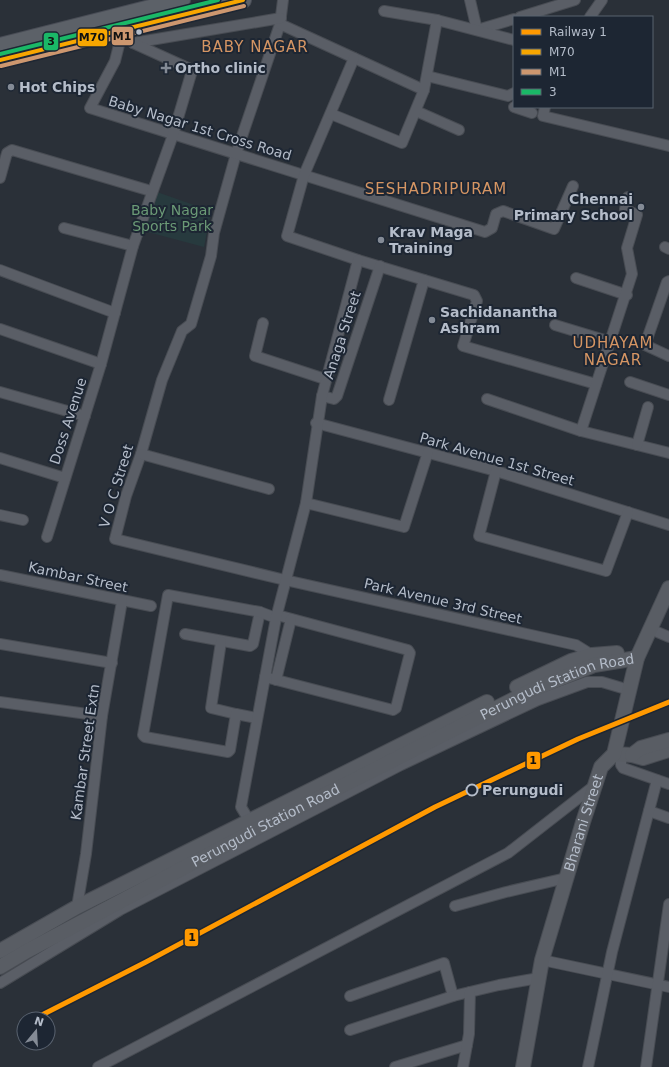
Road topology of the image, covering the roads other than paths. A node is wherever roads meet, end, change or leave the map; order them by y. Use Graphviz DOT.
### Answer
graph roads {
  1 [pos="182,0"];
  2 [pos="243,0"];
  3 [pos="283,0"];
  4 [pos="470,0"];
  5 [pos="575,0"];
  6 [pos="602,0"];
  7 [pos="384,11"];
  8 [pos="523,16"];
  9 [pos="591,16"];
  10 [pos="140,19"];
  11 [pos="513,19"];
  12 [pos="436,20"];
  13 [pos="281,21"];
  14 [pos="477,30"];
  15 [pos="118,36"];
  16 [pos="513,40"];
  17 [pos="133,43"];
  18 [pos="0,46"];
  19 [pos="354,58"];
  20 [pos="0,60"];
  21 [pos="427,76"];
  22 [pos="424,90"];
  23 [pos="511,94"];
  24 [pos="513,106"];
  25 [pos="517,108"];
  26 [pos="545,108"];
  27 [pos="416,111"];
  28 [pos="532,113"];
  29 [pos="330,114"];
  30 [pos="459,130"];
  31 [pos="173,134"];
  32 [pos="669,146"];
  33 [pos="236,154"];
  34 [pos="304,175"];
  35 [pos="0,178"];
  36 [pos="573,186"];
  37 [pos="151,191"];
  38 [pos="628,197"];
  39 [pos="64,228"];
  40 [pos="133,246"];
  41 [pos="358,260"];
  42 [pos="380,266"];
  43 [pos="0,270"];
  44 [pos="576,278"];
  45 [pos="424,280"];
  46 [pos="669,281"];
  47 [pos="627,295"];
  48 [pos="115,313"];
  49 [pos="263,323"];
  50 [pos="555,325"];
  51 [pos="0,329"];
  52 [pos="611,342"];
  53 [pos="669,356"];
  54 [pos="101,364"];
  55 [pos="325,379"];
  56 [pos="630,382"];
  57 [pos="596,384"];
  58 [pos="0,392"];
  59 [pos="669,395"];
  60 [pos="322,396"];
  61 [pos="487,399"];
  62 [pos="389,400"];
  63 [pos="648,407"];
  64 [pos="85,416"];
  65 [pos="316,424"];
  66 [pos="581,431"];
  67 [pos="637,445"];
  68 [pos="428,452"];
  69 [pos="669,453"];
  70 [pos="141,454"];
  71 [pos="0,458"];
  72 [pos="496,471"];
  73 [pos="65,478"];
  74 [pos="269,489"];
  75 [pos="306,503"];
  76 [pos="628,512"];
  77 [pos="0,515"];
  78 [pos="23,520"];
  79 [pos="669,525"];
  80 [pos="47,537"];
  81 [pos="0,575"];
  82 [pos="285,580"];
  83 [pos="669,588"];
  84 [pos="122,601"];
  85 [pos="151,606"];
  86 [pos="260,612"];
  87 [pos="276,616"];
  88 [pos="291,619"];
  89 [pos="650,629"];
  90 [pos="185,634"];
  91 [pos="669,637"];
  92 [pos="221,642"];
  93 [pos="0,644"];
  94 [pos="592,655"];
  95 [pos="637,658"];
  96 [pos="112,663"];
  97 [pos="265,677"];
  98 [pos="276,680"];
  99 [pos="629,690"];
  100 [pos="0,702"];
  101 [pos="236,714"];
  102 [pos="102,716"];
  103 [pos="257,718"];
  104 [pos="669,740"];
  105 [pos="669,750"];
  106 [pos="622,755"];
  107 [pos="657,780"];
  108 [pos="669,784"];
  109 [pos="594,786"];
  110 [pos="649,811"];
  111 [pos="301,812"];
  112 [pos="669,818"];
  113 [pos="252,825"];
  114 [pos="566,878"];
  115 [pos="669,904"];
  116 [pos="77,906"];
  117 [pos="455,906"];
  118 [pos="0,951"];
  119 [pos="542,960"];
  120 [pos="0,967"];
  121 [pos="608,974"];
  122 [pos="539,978"];
  123 [pos="0,982"];
  124 [pos="657,984"];
  125 [pos="669,987"];
  126 [pos="470,992"];
  127 [pos="350,996"];
  128 [pos="453,996"];
  129 [pos="350,1030"];
  130 [pos="467,1045"];
  131 [pos="98,1067"];
  132 [pos="395,1067"];
  133 [pos="463,1067"];
  134 [pos="523,1067"];
  135 [pos="588,1067"];
  136 [pos="646,1067"];
  1 -- 10 [label="main road"];
  2 -- 10 [label="main road"];
  3 -- 13 [label="street"];
  4 -- 14 [label="street"];
  5 -- 8 [label="street"];
  6 -- 9 [label="street"];
  7 -- 12 [label="street"];
  10 -- 15 [label="main road"];
  10 -- 18 [label="main road"];
  11 -- 14 [label="street"];
  12 -- 14 [label="street"];
  12 -- 21 [label="street"];
  13 -- 17 [label="street"];
  13 -- 19 [label="street"];
  13 -- 33 [label="street"];
  14 -- 16 [label="street"];
  15 -- 17 [label="street"];
  15 -- 20 [label="main road"];
  15 -- 31 [label="street, Baby Nagar 1st Cross Road"];
  17 -- 31 [label="street, Doss Avenue"];
  19 -- 22 [label="street"];
  19 -- 29 [label="street"];
  21 -- 22 [label="street"];
  21 -- 23 [label="street"];
  22 -- 27 [label="street"];
  23 -- 24 [label="street"];
  25 -- 28 [label="street"];
  26 -- 32 [label="street"];
  27 -- 29 [label="street"];
  27 -- 30 [label="street"];
  29 -- 34 [label="street"];
  31 -- 33 [label="street, Baby Nagar 1st Cross Road"];
  31 -- 37 [label="street, Doss Avenue"];
  33 -- 34 [label="street, Baby Nagar 1st Cross Road"];
  33 -- 70 [label="street, V O C Street"];
  34 -- 36 [label="street, Baby Nagar 1st Cross Road"];
  34 -- 41 [label="street"];
  35 -- 37 [label="street"];
  37 -- 40 [label="street, Doss Avenue"];
  38 -- 47 [label="street"];
  39 -- 40 [label="street"];
  40 -- 48 [label="street, Doss Avenue"];
  41 -- 42 [label="street"];
  41 -- 55 [label="street"];
  42 -- 45 [label="street"];
  42 -- 60 [label="street, Anaga Street"];
  43 -- 48 [label="street"];
  44 -- 47 [label="street"];
  45 -- 57 [label="street"];
  45 -- 62 [label="street"];
  46 -- 53 [label="street"];
  47 -- 52 [label="street"];
  48 -- 54 [label="street, Doss Avenue"];
  49 -- 55 [label="street"];
  50 -- 52 [label="street"];
  51 -- 54 [label="street"];
  52 -- 57 [label="street"];
  54 -- 64 [label="street, Doss Avenue"];
  55 -- 60 [label="street"];
  56 -- 59 [label="street"];
  57 -- 66 [label="street"];
  58 -- 64 [label="street"];
  60 -- 65 [label="street"];
  61 -- 66 [label="street"];
  63 -- 67 [label="street"];
  64 -- 73 [label="street, Doss Avenue"];
  65 -- 68 [label="street, Park Avenue 1st Street"];
  65 -- 75 [label="street"];
  66 -- 67 [label="street"];
  67 -- 69 [label="street"];
  68 -- 72 [label="street, Park Avenue 1st Street"];
  68 -- 75 [label="street"];
  70 -- 74 [label="street"];
  70 -- 82 [label="street, V O C Street"];
  71 -- 73 [label="street"];
  72 -- 76 [label="street, Park Avenue 1st Street"];
  72 -- 76 [label="street"];
  73 -- 80 [label="street, Doss Avenue"];
  75 -- 82 [label="street"];
  76 -- 79 [label="street, Park Avenue 1st Street"];
  77 -- 78 [label="street"];
  81 -- 84 [label="street, Kambar Street"];
  82 -- 87 [label="street"];
  82 -- 94 [label="street, Park Avenue 3rd Street"];
  83 -- 89 [label="street, Bharani Street"];
  84 -- 85 [label="street, Kambar Street"];
  84 -- 96 [label="street, Kambar Street Extn"];
  86 -- 87 [label="street"];
  86 -- 92 [label="street"];
  86 -- 101 [label="street"];
  87 -- 88 [label="street"];
  87 -- 97 [label="street"];
  88 -- 98 [label="street"];
  88 -- 98 [label="street"];
  89 -- 91 [label="street"];
  89 -- 95 [label="street, Bharani Street"];
  90 -- 92 [label="street"];
  92 -- 101 [label="street"];
  93 -- 96 [label="street"];
  94 -- 95 [label="street, Perungudi Station Road"];
  94 -- 113 [label="street, Perungudi Station Road"];
  95 -- 99 [label="street, Bharani Street"];
  95 -- 111 [label="street, Perungudi Station Road"];
  96 -- 102 [label="street, Kambar Street Extn"];
  97 -- 98 [label="street"];
  97 -- 103 [label="street"];
  99 -- 106 [label="street, Bharani Street"];
  99 -- 111 [label="street"];
  100 -- 102 [label="street"];
  101 -- 103 [label="street"];
  102 -- 116 [label="street, Kambar Street Extn"];
  103 -- 113 [label="street"];
  104 -- 106 [label="street"];
  105 -- 106 [label="street"];
  106 -- 107 [label="street"];
  106 -- 109 [label="street, Bharani Street"];
  107 -- 108 [label="street"];
  107 -- 110 [label="street"];
  109 -- 114 [label="street, Bharani Street"];
  109 -- 131 [label="street"];
  110 -- 112 [label="street"];
  110 -- 121 [label="street"];
  111 -- 113 [label="street, Perungudi Station Road"];
  111 -- 123 [label="street"];
  113 -- 116 [label="street, Perungudi Station Road"];
  113 -- 120 [label="street, Perungudi Station Road"];
  114 -- 117 [label="street"];
  114 -- 119 [label="street, Bharani Street"];
  115 -- 124 [label="street"];
  116 -- 118 [label="street, Perungudi Station Road"];
  119 -- 121 [label="street"];
  119 -- 122 [label="street, Bharani Street"];
  121 -- 124 [label="street"];
  121 -- 135 [label="street"];
  122 -- 126 [label="street"];
  122 -- 134 [label="street, Bharani Street"];
  124 -- 125 [label="street"];
  124 -- 136 [label="street"];
  126 -- 128 [label="street"];
  126 -- 130 [label="street"];
  127 -- 128 [label="street"];
  128 -- 129 [label="street"];
  130 -- 132 [label="street"];
  130 -- 133 [label="street"];
}
